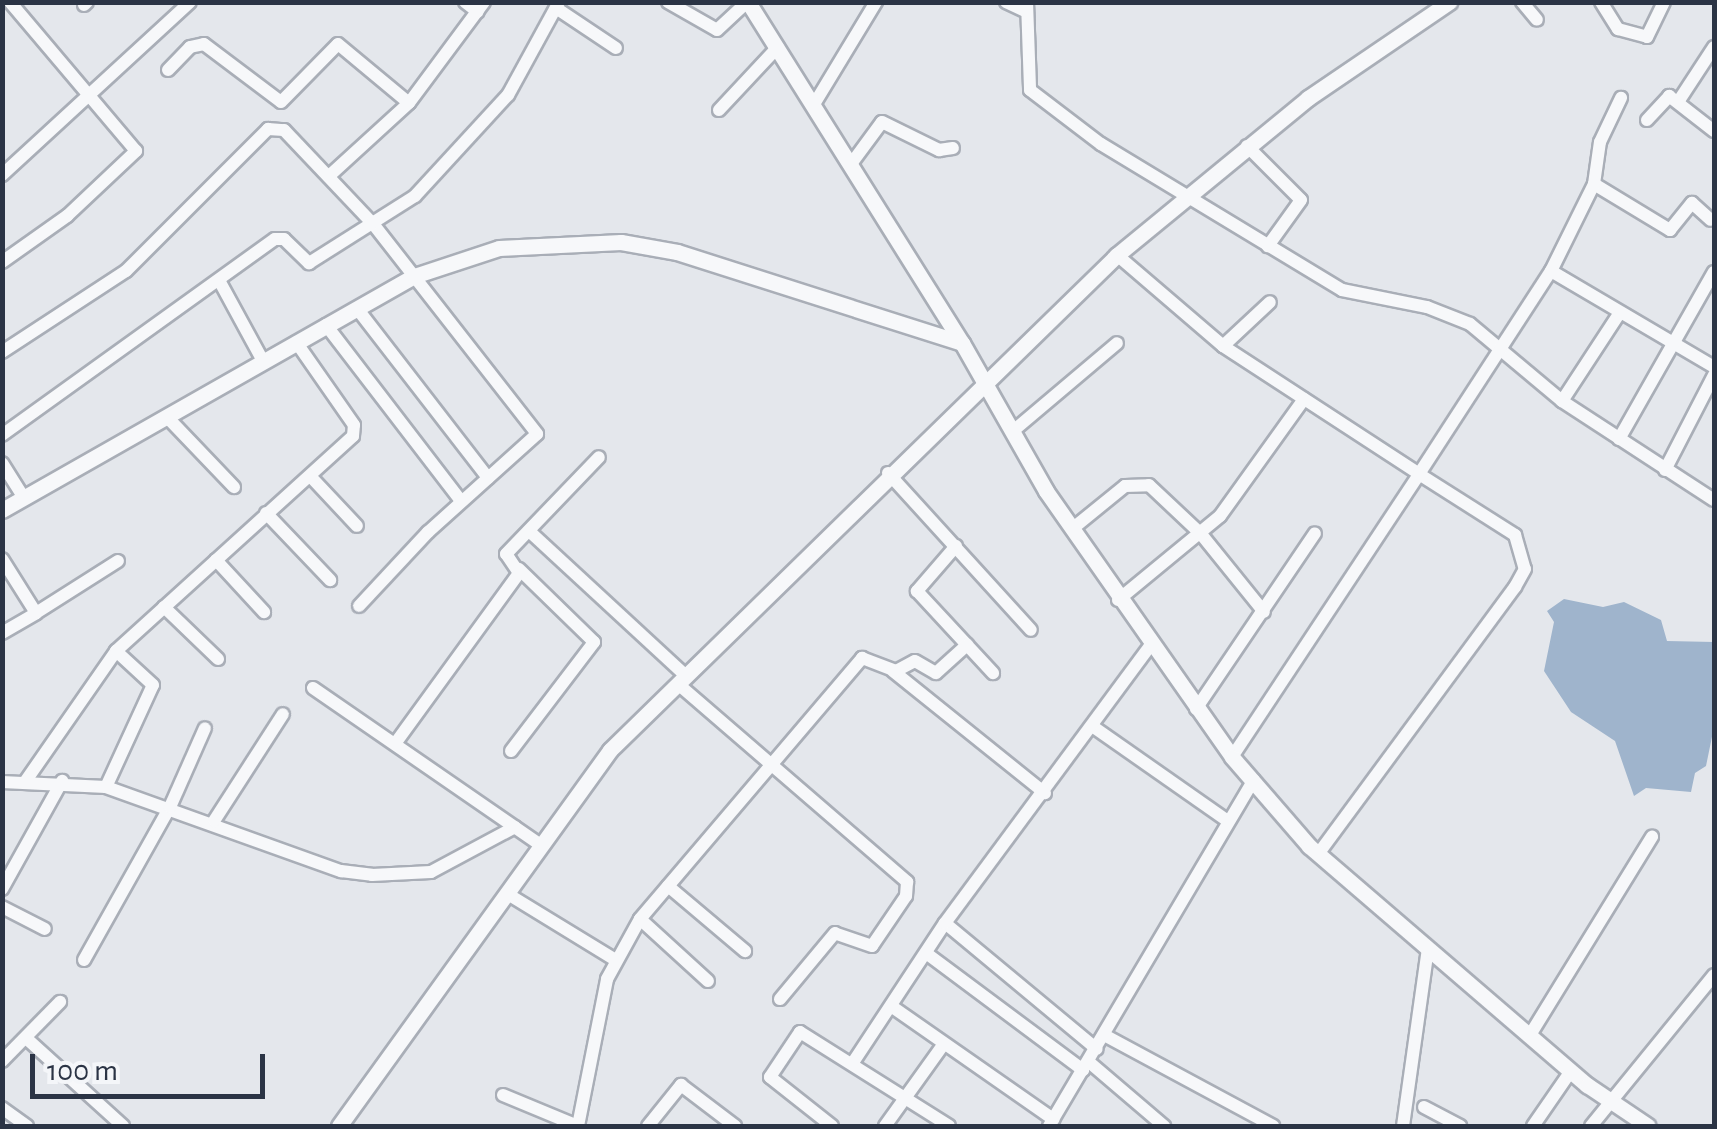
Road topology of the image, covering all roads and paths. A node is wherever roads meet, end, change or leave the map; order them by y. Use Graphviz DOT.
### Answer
graph roads {
  1 [pos="10,2"];
  2 [pos="190,2"];
  3 [pos="465,2"];
  4 [pos="668,2"];
  5 [pos="748,2"];
  6 [pos="876,2"];
  7 [pos="1006,2"];
  8 [pos="1449,2"];
  9 [pos="1522,2"];
  10 [pos="1601,2"];
  11 [pos="1664,2"];
  12 [pos="557,5"];
  13 [pos="481,7"];
  14 [pos="1027,7"];
  15 [pos="1537,20"];
  16 [pos="778,47"];
  17 [pos="1714,47"];
  18 [pos="616,48"];
  19 [pos="168,70"];
  20 [pos="90,96"];
  21 [pos="1621,98"];
  22 [pos="1678,102"];
  23 [pos="409,104"];
  24 [pos="813,106"];
  25 [pos="718,110"];
  26 [pos="1647,120"];
  27 [pos="1712,125"];
  28 [pos="1246,146"];
  29 [pos="953,148"];
  30 [pos="850,164"];
  31 [pos="2,175"];
  32 [pos="329,176"];
  33 [pos="1594,184"];
  34 [pos="1184,198"];
  35 [pos="1710,220"];
  36 [pos="374,225"];
  37 [pos="1268,246"];
  38 [pos="1117,255"];
  39 [pos="2,262"];
  40 [pos="1552,271"];
  41 [pos="1714,272"];
  42 [pos="414,276"];
  43 [pos="220,282"];
  44 [pos="1270,302"];
  45 [pos="359,311"];
  46 [pos="1619,314"];
  47 [pos="326,325"];
  48 [pos="296,342"];
  49 [pos="962,342"];
  50 [pos="1117,343"];
  51 [pos="1674,345"];
  52 [pos="1223,346"];
  53 [pos="2,352"];
  54 [pos="1501,352"];
  55 [pos="262,360"];
  56 [pos="1714,367"];
  57 [pos="1714,375"];
  58 [pos="983,382"];
  59 [pos="1304,399"];
  60 [pos="1562,401"];
  61 [pos="167,417"];
  62 [pos="1013,431"];
  63 [pos="2,435"];
  64 [pos="1619,439"];
  65 [pos="600,457"];
  66 [pos="2,463"];
  67 [pos="1665,470"];
  68 [pos="888,472"];
  69 [pos="1419,474"];
  70 [pos="312,477"];
  71 [pos="488,478"];
  72 [pos="234,487"];
  73 [pos="24,498"];
  74 [pos="1714,500"];
  75 [pos="461,501"];
  76 [pos="2,510"];
  77 [pos="266,513"];
  78 [pos="357,526"];
  79 [pos="1072,529"];
  80 [pos="529,531"];
  81 [pos="1315,533"];
  82 [pos="1201,534"];
  83 [pos="956,546"];
  84 [pos="2,559"];
  85 [pos="216,560"];
  86 [pos="118,561"];
  87 [pos="519,569"];
  88 [pos="330,580"];
  89 [pos="1118,600"];
  90 [pos="359,606"];
  91 [pos="164,607"];
  92 [pos="264,612"];
  93 [pos="1264,612"];
  94 [pos="36,613"];
  95 [pos="1030,630"];
  96 [pos="2,634"];
  97 [pos="967,645"];
  98 [pos="1150,646"];
  99 [pos="116,651"];
  100 [pos="218,659"];
  101 [pos="892,671"];
  102 [pos="993,673"];
  103 [pos="682,680"];
  104 [pos="313,688"];
  105 [pos="1196,708"];
  106 [pos="284,714"];
  107 [pos="205,728"];
  108 [pos="1095,728"];
  109 [pos="398,741"];
  110 [pos="511,751"];
  111 [pos="1232,757"];
  112 [pos="767,761"];
  113 [pos="1254,780"];
  114 [pos="62,781"];
  115 [pos="2,782"];
  116 [pos="25,782"];
  117 [pos="106,787"];
  118 [pos="1045,794"];
  119 [pos="170,807"];
  120 [pos="1228,821"];
  121 [pos="214,822"];
  122 [pos="516,827"];
  123 [pos="1652,837"];
  124 [pos="541,845"];
  125 [pos="1318,854"];
  126 [pos="668,886"];
  127 [pos="2,889"];
  128 [pos="511,896"];
  129 [pos="2,907"];
  130 [pos="640,919"];
  131 [pos="945,922"];
  132 [pos="45,929"];
  133 [pos="1428,948"];
  134 [pos="745,951"];
  135 [pos="926,952"];
  136 [pos="614,959"];
  137 [pos="84,960"];
  138 [pos="1714,974"];
  139 [pos="708,981"];
  140 [pos="780,999"];
  141 [pos="60,1002"];
  142 [pos="891,1006"];
  143 [pos="1530,1035"];
  144 [pos="1106,1036"];
  145 [pos="26,1038"];
  146 [pos="943,1045"];
  147 [pos="1090,1060"];
  148 [pos="2,1061"];
  149 [pos="852,1064"];
  150 [pos="1571,1071"];
  151 [pos="502,1096"];
  152 [pos="903,1097"];
  153 [pos="1612,1101"];
  154 [pos="1424,1107"];
  155 [pos="2,1108"];
  156 [pos="1050,1122"];
  157 [pos="652,1125"];
  158 [pos="1266,1125"];
  159 [pos="27,1126"];
  160 [pos="123,1126"];
  161 [pos="339,1126"];
  162 [pos="578,1126"];
  163 [pos="735,1126"];
  164 [pos="832,1126"];
  165 [pos="885,1126"];
  166 [pos="949,1126"];
  167 [pos="1164,1126"];
  168 [pos="1403,1126"];
  169 [pos="1460,1126"];
  170 [pos="1533,1126"];
  171 [pos="1592,1126"];
  172 [pos="1648,1126"];
  1 -- 20 [label="street"];
  2 -- 20 [label="street"];
  3 -- 13 [label="street"];
  4 -- 5 [label="street"];
  5 -- 16 [label="street"];
  6 -- 24 [label="street"];
  7 -- 14 [label="street"];
  8 -- 28 [label="street"];
  9 -- 15 [label="street"];
  10 -- 11 [label="street"];
  12 -- 18 [label="street"];
  12 -- 36 [label="street"];
  13 -- 23 [label="street"];
  14 -- 34 [label="street"];
  16 -- 24 [label="street"];
  16 -- 25 [label="street"];
  17 -- 22 [label="street"];
  19 -- 23 [label="street"];
  20 -- 31 [label="street"];
  20 -- 39 [label="street"];
  21 -- 33 [label="street"];
  22 -- 26 [label="street"];
  22 -- 27 [label="street"];
  23 -- 32 [label="street"];
  24 -- 30 [label="street"];
  28 -- 34 [label="street"];
  28 -- 37 [label="street"];
  29 -- 30 [label="street"];
  30 -- 49 [label="street"];
  32 -- 36 [label="street"];
  32 -- 53 [label="street"];
  33 -- 35 [label="street"];
  33 -- 40 [label="street"];
  34 -- 37 [label="street"];
  34 -- 38 [label="street"];
  36 -- 42 [label="street"];
  36 -- 43 [label="street"];
  37 -- 54 [label="street"];
  38 -- 52 [label="street"];
  38 -- 58 [label="street"];
  40 -- 46 [label="street"];
  40 -- 54 [label="street"];
  41 -- 51 [label="street"];
  42 -- 45 [label="street"];
  42 -- 49 [label="street"];
  42 -- 71 [label="street"];
  43 -- 55 [label="street"];
  43 -- 63 [label="street"];
  44 -- 52 [label="street"];
  45 -- 47 [label="street"];
  45 -- 71 [label="street"];
  46 -- 51 [label="street"];
  46 -- 60 [label="street"];
  47 -- 48 [label="street"];
  47 -- 75 [label="street"];
  48 -- 55 [label="street"];
  48 -- 70 [label="street"];
  49 -- 58 [label="street"];
  50 -- 62 [label="street"];
  51 -- 56 [label="street"];
  51 -- 64 [label="street"];
  52 -- 59 [label="street"];
  54 -- 60 [label="street"];
  54 -- 69 [label="street"];
  55 -- 61 [label="street"];
  57 -- 67 [label="street"];
  58 -- 62 [label="street"];
  58 -- 68 [label="street"];
  59 -- 69 [label="street"];
  59 -- 82 [label="street"];
  60 -- 64 [label="street"];
  61 -- 72 [label="street"];
  61 -- 73 [label="street"];
  62 -- 79 [label="street"];
  64 -- 67 [label="street"];
  65 -- 80 [label="street"];
  66 -- 73 [label="street"];
  67 -- 74 [label="street"];
  68 -- 83 [label="street"];
  68 -- 103 [label="street"];
  69 -- 111 [label="street"];
  69 -- 125 [label="street"];
  70 -- 77 [label="street"];
  70 -- 78 [label="street"];
  71 -- 75 [label="street"];
  73 -- 76 [label="street"];
  75 -- 90 [label="street"];
  77 -- 85 [label="street"];
  77 -- 88 [label="street"];
  79 -- 82 [label="street"];
  79 -- 89 [label="street"];
  80 -- 87 [label="street"];
  80 -- 103 [label="street"];
  81 -- 93 [label="street"];
  82 -- 89 [label="street"];
  82 -- 93 [label="street"];
  83 -- 95 [label="street"];
  83 -- 97 [label="street"];
  84 -- 94 [label="street"];
  85 -- 91 [label="street"];
  85 -- 92 [label="street"];
  86 -- 94 [label="street"];
  87 -- 109 [label="street"];
  87 -- 110 [label="street"];
  89 -- 98 [label="street"];
  91 -- 99 [label="street"];
  91 -- 100 [label="street"];
  93 -- 105 [label="street"];
  94 -- 96 [label="street"];
  97 -- 101 [label="street"];
  97 -- 102 [label="street"];
  98 -- 105 [label="street"];
  98 -- 108 [label="street"];
  99 -- 116 [label="street"];
  99 -- 117 [label="street"];
  101 -- 112 [label="street"];
  101 -- 118 [label="street"];
  103 -- 112 [label="street"];
  103 -- 124 [label="street"];
  104 -- 109 [label="street"];
  105 -- 111 [label="street"];
  106 -- 121 [label="street"];
  107 -- 119 [label="street"];
  108 -- 118 [label="street"];
  108 -- 120 [label="street"];
  109 -- 122 [label="street"];
  111 -- 113 [label="street"];
  112 -- 126 [label="street"];
  112 -- 140 [label="street"];
  113 -- 120 [label="street"];
  113 -- 125 [label="street"];
  114 -- 116 [label="street"];
  114 -- 117 [label="street"];
  114 -- 127 [label="street"];
  115 -- 116 [label="street"];
  117 -- 119 [label="street"];
  118 -- 131 [label="street"];
  119 -- 121 [label="street"];
  119 -- 137 [label="street"];
  120 -- 144 [label="street"];
  121 -- 122 [label="street"];
  122 -- 124 [label="street"];
  123 -- 143 [label="street"];
  124 -- 128 [label="street"];
  125 -- 133 [label="street"];
  126 -- 130 [label="street"];
  126 -- 134 [label="street"];
  128 -- 136 [label="street"];
  128 -- 161 [label="street"];
  129 -- 132 [label="street"];
  130 -- 136 [label="street"];
  130 -- 139 [label="street"];
  131 -- 135 [label="street"];
  131 -- 147 [label="street"];
  133 -- 143 [label="street"];
  133 -- 168 [label="street"];
  135 -- 142 [label="street"];
  135 -- 147 [label="street"];
  136 -- 162 [label="street"];
  138 -- 153 [label="street"];
  141 -- 145 [label="street"];
  142 -- 146 [label="street"];
  142 -- 149 [label="street"];
  143 -- 150 [label="street"];
  144 -- 147 [label="street"];
  144 -- 158 [label="street"];
  145 -- 148 [label="street"];
  145 -- 160 [label="street"];
  146 -- 152 [label="street"];
  146 -- 156 [label="street"];
  147 -- 156 [label="street"];
  147 -- 167 [label="street"];
  149 -- 152 [label="street"];
  149 -- 164 [label="street"];
  150 -- 153 [label="street"];
  150 -- 170 [label="street"];
  151 -- 162 [label="street"];
  152 -- 165 [label="street"];
  152 -- 166 [label="street"];
  153 -- 171 [label="street"];
  153 -- 172 [label="street"];
  154 -- 169 [label="street"];
  155 -- 159 [label="street"];
  157 -- 163 [label="street"];
}
